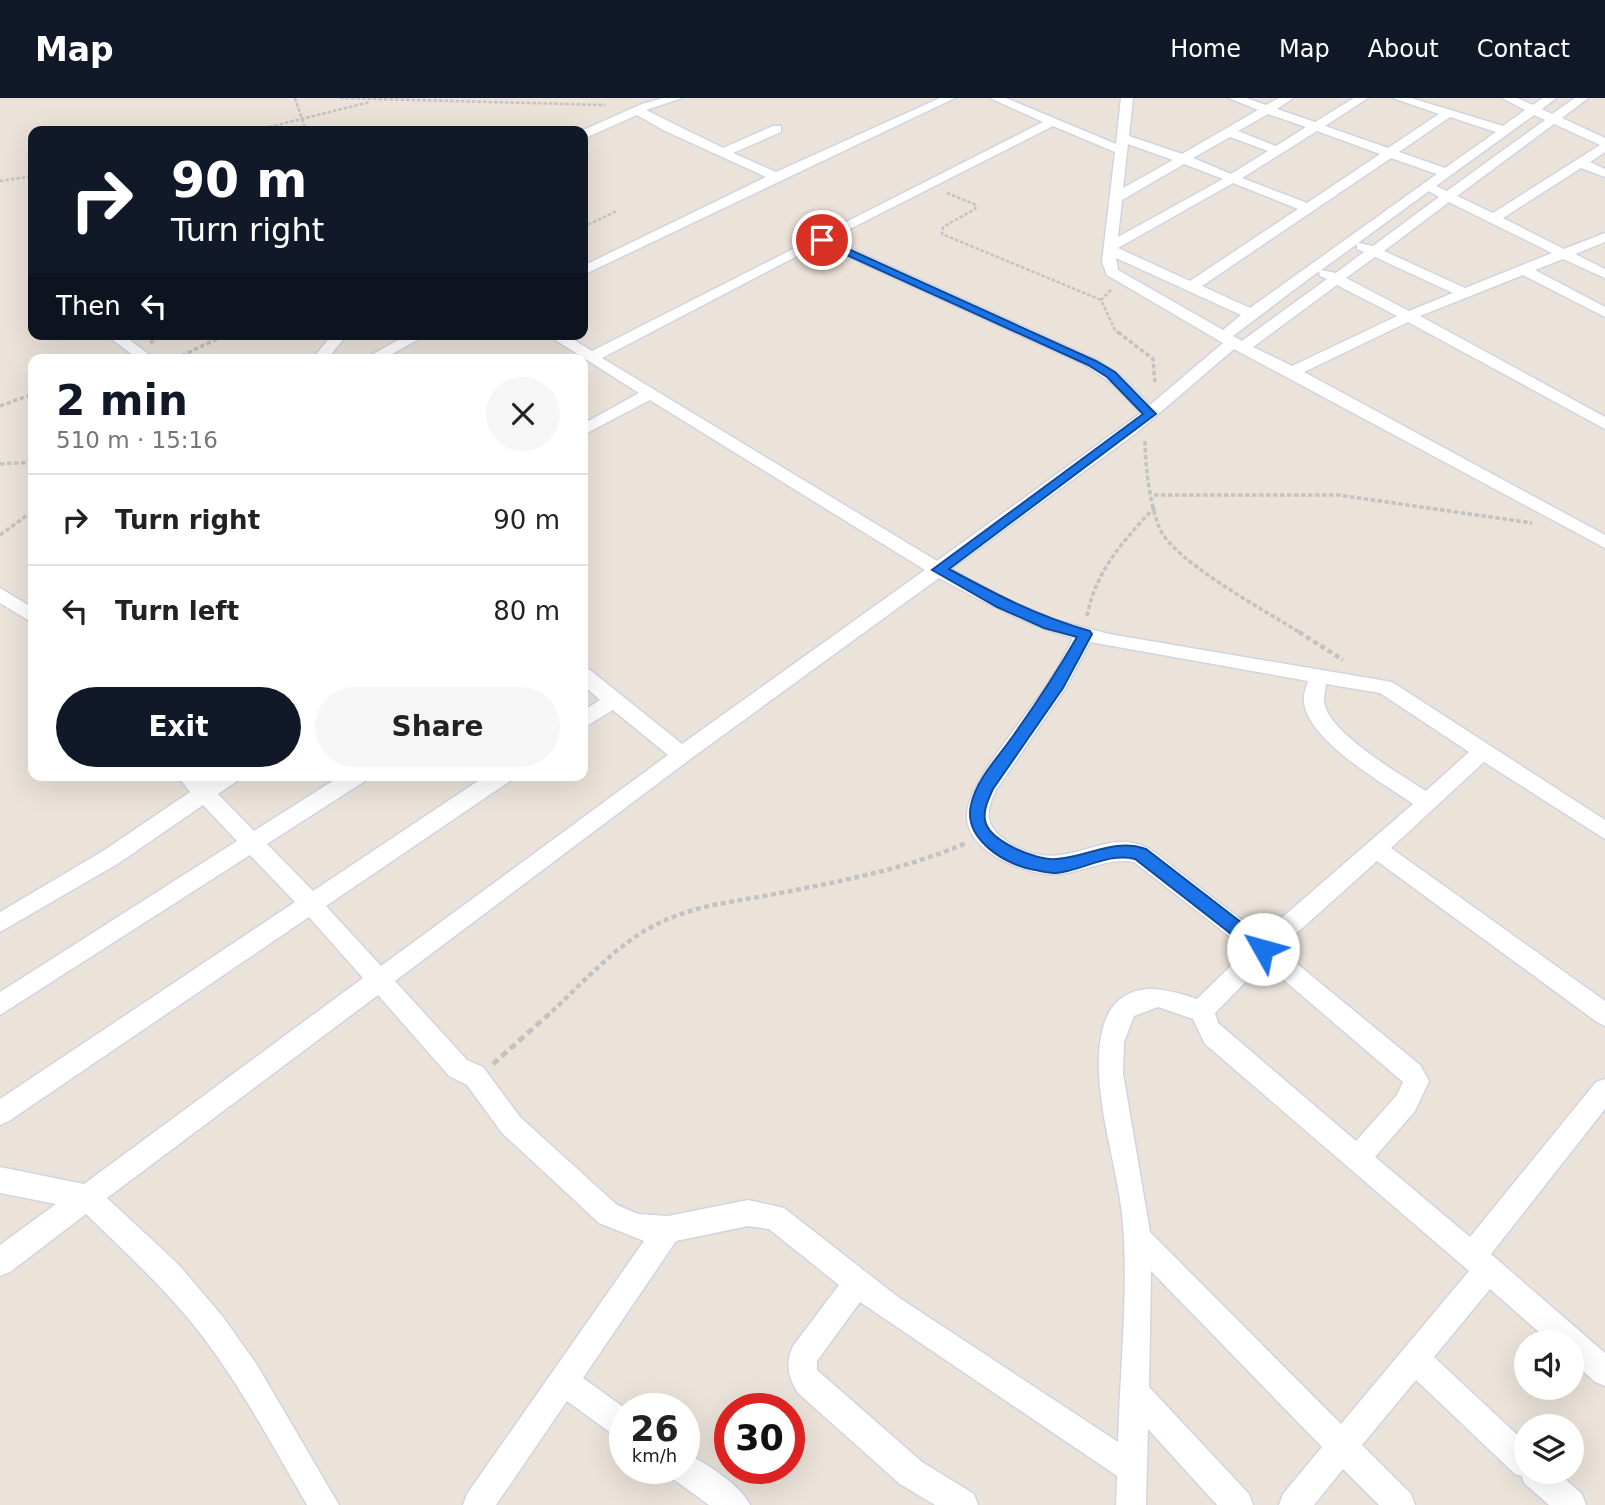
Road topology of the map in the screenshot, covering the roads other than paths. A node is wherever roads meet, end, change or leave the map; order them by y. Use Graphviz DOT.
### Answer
graph roads {
  1 [pos="677,98"];
  2 [pos="949,98"];
  3 [pos="996,98"];
  4 [pos="1127,98"];
  5 [pos="1235,98"];
  6 [pos="1287,98"];
  7 [pos="1362,98"];
  8 [pos="1399,98"];
  9 [pos="1508,98"];
  10 [pos="1550,98"];
  11 [pos="1581,98"];
  12 [pos="643,109"];
  13 [pos="1268,109"];
  14 [pos="1533,110"];
  15 [pos="1447,114"];
  16 [pos="1553,119"];
  17 [pos="1053,121"];
  18 [pos="1317,126"];
  19 [pos="776,129"];
  20 [pos="1506,131"];
  21 [pos="1228,132"];
  22 [pos="588,133"];
  23 [pos="1602,140"];
  24 [pos="1121,144"];
  25 [pos="1278,151"];
  26 [pos="1390,152"];
  27 [pos="723,153"];
  28 [pos="1183,159"];
  29 [pos="1581,163"];
  30 [pos="1446,173"];
  31 [pos="1605,173"];
  32 [pos="776,177"];
  33 [pos="1233,179"];
  34 [pos="1427,186"];
  35 [pos="1447,196"];
  36 [pos="1118,197"];
  37 [pos="1308,208"];
  38 [pos="1493,219"];
  39 [pos="1605,237"];
  40 [pos="822,240"];
  41 [pos="1351,241"];
  42 [pos="1111,248"];
  43 [pos="1372,251"];
  44 [pos="1562,253"];
  45 [pos="1314,268"];
  46 [pos="588,269"];
  47 [pos="1523,269"];
  48 [pos="1605,274"];
  49 [pos="1335,278"];
  50 [pos="1191,287"];
  51 [pos="1465,293"];
  52 [pos="1605,313"];
  53 [pos="1251,314"];
  54 [pos="1408,316"];
  55 [pos="120,340"];
  56 [pos="336,340"];
  57 [pos="409,340"];
  58 [pos="562,340"];
  59 [pos="1233,342"];
  60 [pos="141,354"];
  61 [pos="323,354"];
  62 [pos="381,354"];
  63 [pos="584,354"];
  64 [pos="590,358"];
  65 [pos="1292,372"];
  66 [pos="650,394"];
  67 [pos="1150,414"];
  68 [pos="1605,424"];
  69 [pos="588,427"];
  70 [pos="1605,542"];
  71 [pos="939,570"];
  72 [pos="0,594"];
  73 [pos="28,614"];
  74 [pos="1085,634"];
  75 [pos="1318,677"];
  76 [pos="588,679"];
  77 [pos="614,700"];
  78 [pos="588,718"];
  79 [pos="1482,752"];
  80 [pos="682,755"];
  81 [pos="193,781"];
  82 [pos="221,781"];
  83 [pos="348,781"];
  84 [pos="494,781"];
  85 [pos="204,793"];
  86 [pos="1428,803"];
  87 [pos="1605,831"];
  88 [pos="251,842"];
  89 [pos="1376,849"];
  90 [pos="312,905"];
  91 [pos="0,923"];
  92 [pos="1263,949"];
  93 [pos="379,980"];
  94 [pos="0,1005"];
  95 [pos="1202,1011"];
  96 [pos="1605,1015"];
  97 [pos="1601,1104"];
  98 [pos="0,1113"];
  99 [pos="1357,1158"];
  100 [pos="0,1180"];
  101 [pos="87,1197"];
  102 [pos="668,1229"];
  103 [pos="1138,1239"];
  104 [pos="0,1262"];
  105 [pos="1480,1263"];
  106 [pos="857,1284"];
  107 [pos="1556,1330"];
  108 [pos="1584,1354"];
  109 [pos="1414,1358"];
  110 [pos="1605,1372"];
  111 [pos="563,1381"];
  112 [pos="1133,1392"];
  113 [pos="609,1414"];
  114 [pos="1340,1446"];
  115 [pos="1514,1452"];
  116 [pos="1132,1469"];
  117 [pos="700,1480"];
  118 [pos="1548,1484"];
  119 [pos="932,1497"];
  120 [pos="324,1505"];
  121 [pos="478,1505"];
  122 [pos="734,1505"];
  123 [pos="963,1505"];
  124 [pos="1131,1505"];
  125 [pos="1238,1505"];
  126 [pos="1294,1505"];
  127 [pos="1400,1505"];
  128 [pos="1571,1505"];
  1 -- 12 [label="street"];
  2 -- 32 [label="street"];
  3 -- 17 [label="street"];
  4 -- 24 [label="street"];
  5 -- 13 [label="street"];
  6 -- 13 [label="street"];
  7 -- 18 [label="street"];
  8 -- 15 [label="street"];
  9 -- 14 [label="street"];
  10 -- 14 [label="street"];
  11 -- 16 [label="street"];
  12 -- 22 [label="street"];
  12 -- 27 [label="street"];
  13 -- 18 [label="street"];
  13 -- 21 [label="street"];
  14 -- 16 [label="street"];
  14 -- 20 [label="street"];
  15 -- 20 [label="street"];
  15 -- 26 [label="street"];
  16 -- 23 [label="street"];
  16 -- 35 [label="street"];
  17 -- 24 [label="street"];
  17 -- 40 [label="street"];
  18 -- 25 [label="street"];
  18 -- 26 [label="street"];
  19 -- 27 [label="street"];
  20 -- 30 [label="street"];
  21 -- 25 [label="street"];
  21 -- 28 [label="street"];
  23 -- 29 [label="street"];
  24 -- 28 [label="street"];
  24 -- 36 [label="street"];
  25 -- 33 [label="street"];
  26 -- 30 [label="street"];
  26 -- 37 [label="street"];
  27 -- 32 [label="street"];
  28 -- 33 [label="street"];
  28 -- 36 [label="street"];
  29 -- 31 [label="street"];
  29 -- 38 [label="street"];
  30 -- 34 [label="street"];
  32 -- 46 [label="street"];
  33 -- 37 [label="street"];
  33 -- 42 [label="street"];
  34 -- 35 [label="street"];
  34 -- 41 [label="street"];
  35 -- 38 [label="street"];
  35 -- 43 [label="street"];
  36 -- 42 [label="street"];
  37 -- 50 [label="street"];
  38 -- 44 [label="street"];
  39 -- 44 [label="street"];
  40 -- 64 [label="street"];
  40 -- 67 [label="street"];
  41 -- 43 [label="street"];
  41 -- 45 [label="street"];
  42 -- 50 [label="street"];
  42 -- 59 [label="street"];
  43 -- 49 [label="street"];
  43 -- 51 [label="street"];
  44 -- 47 [label="street"];
  44 -- 48 [label="street"];
  45 -- 49 [label="street"];
  45 -- 53 [label="street"];
  47 -- 51 [label="street"];
  47 -- 52 [label="street"];
  49 -- 54 [label="street"];
  49 -- 59 [label="street"];
  50 -- 53 [label="street"];
  51 -- 54 [label="street"];
  53 -- 59 [label="street"];
  54 -- 65 [label="street"];
  54 -- 68 [label="street"];
  55 -- 60 [label="street"];
  56 -- 61 [label="street"];
  57 -- 62 [label="street"];
  58 -- 63 [label="street"];
  59 -- 65 [label="street"];
  59 -- 67 [label="street"];
  64 -- 66 [label="street"];
  65 -- 70 [label="street"];
  66 -- 69 [label="street"];
  66 -- 71 [label="street"];
  67 -- 71 [label="street"];
  71 -- 74 [label="street"];
  71 -- 80 [label="street"];
  72 -- 73 [label="street"];
  74 -- 75 [label="street"];
  74 -- 92 [label="street"];
  75 -- 79 [label="street"];
  75 -- 86 [label="street"];
  76 -- 77 [label="street"];
  77 -- 78 [label="street"];
  77 -- 80 [label="street"];
  79 -- 86 [label="street"];
  79 -- 87 [label="street"];
  80 -- 93 [label="street"];
  81 -- 85 [label="street"];
  82 -- 85 [label="street"];
  83 -- 88 [label="street"];
  84 -- 90 [label="street"];
  85 -- 88 [label="street"];
  85 -- 91 [label="street"];
  86 -- 89 [label="street"];
  88 -- 90 [label="street"];
  88 -- 94 [label="street"];
  89 -- 92 [label="street"];
  89 -- 96 [label="street"];
  90 -- 93 [label="street"];
  90 -- 98 [label="street"];
  92 -- 95 [label="street"];
  92 -- 99 [label="street"];
  93 -- 101 [label="street"];
  93 -- 102 [label="street"];
  95 -- 99 [label="street"];
  95 -- 103 [label="street"];
  97 -- 105 [label="street"];
  99 -- 105 [label="street"];
  100 -- 101 [label="street"];
  101 -- 104 [label="street"];
  101 -- 120 [label="street"];
  102 -- 106 [label="street"];
  102 -- 111 [label="street"];
  103 -- 112 [label="street"];
  103 -- 114 [label="street"];
  105 -- 107 [label="street"];
  105 -- 109 [label="street"];
  106 -- 116 [label="street"];
  106 -- 119 [label="street"];
  108 -- 110 [label="street"];
  109 -- 114 [label="street"];
  109 -- 115 [label="street"];
  111 -- 113 [label="street"];
  111 -- 121 [label="street"];
  112 -- 116 [label="street"];
  112 -- 125 [label="street"];
  114 -- 126 [label="street"];
  114 -- 127 [label="street"];
  116 -- 124 [label="street"];
  117 -- 122 [label="street"];
  118 -- 128 [label="street"];
  119 -- 123 [label="street"];
}
